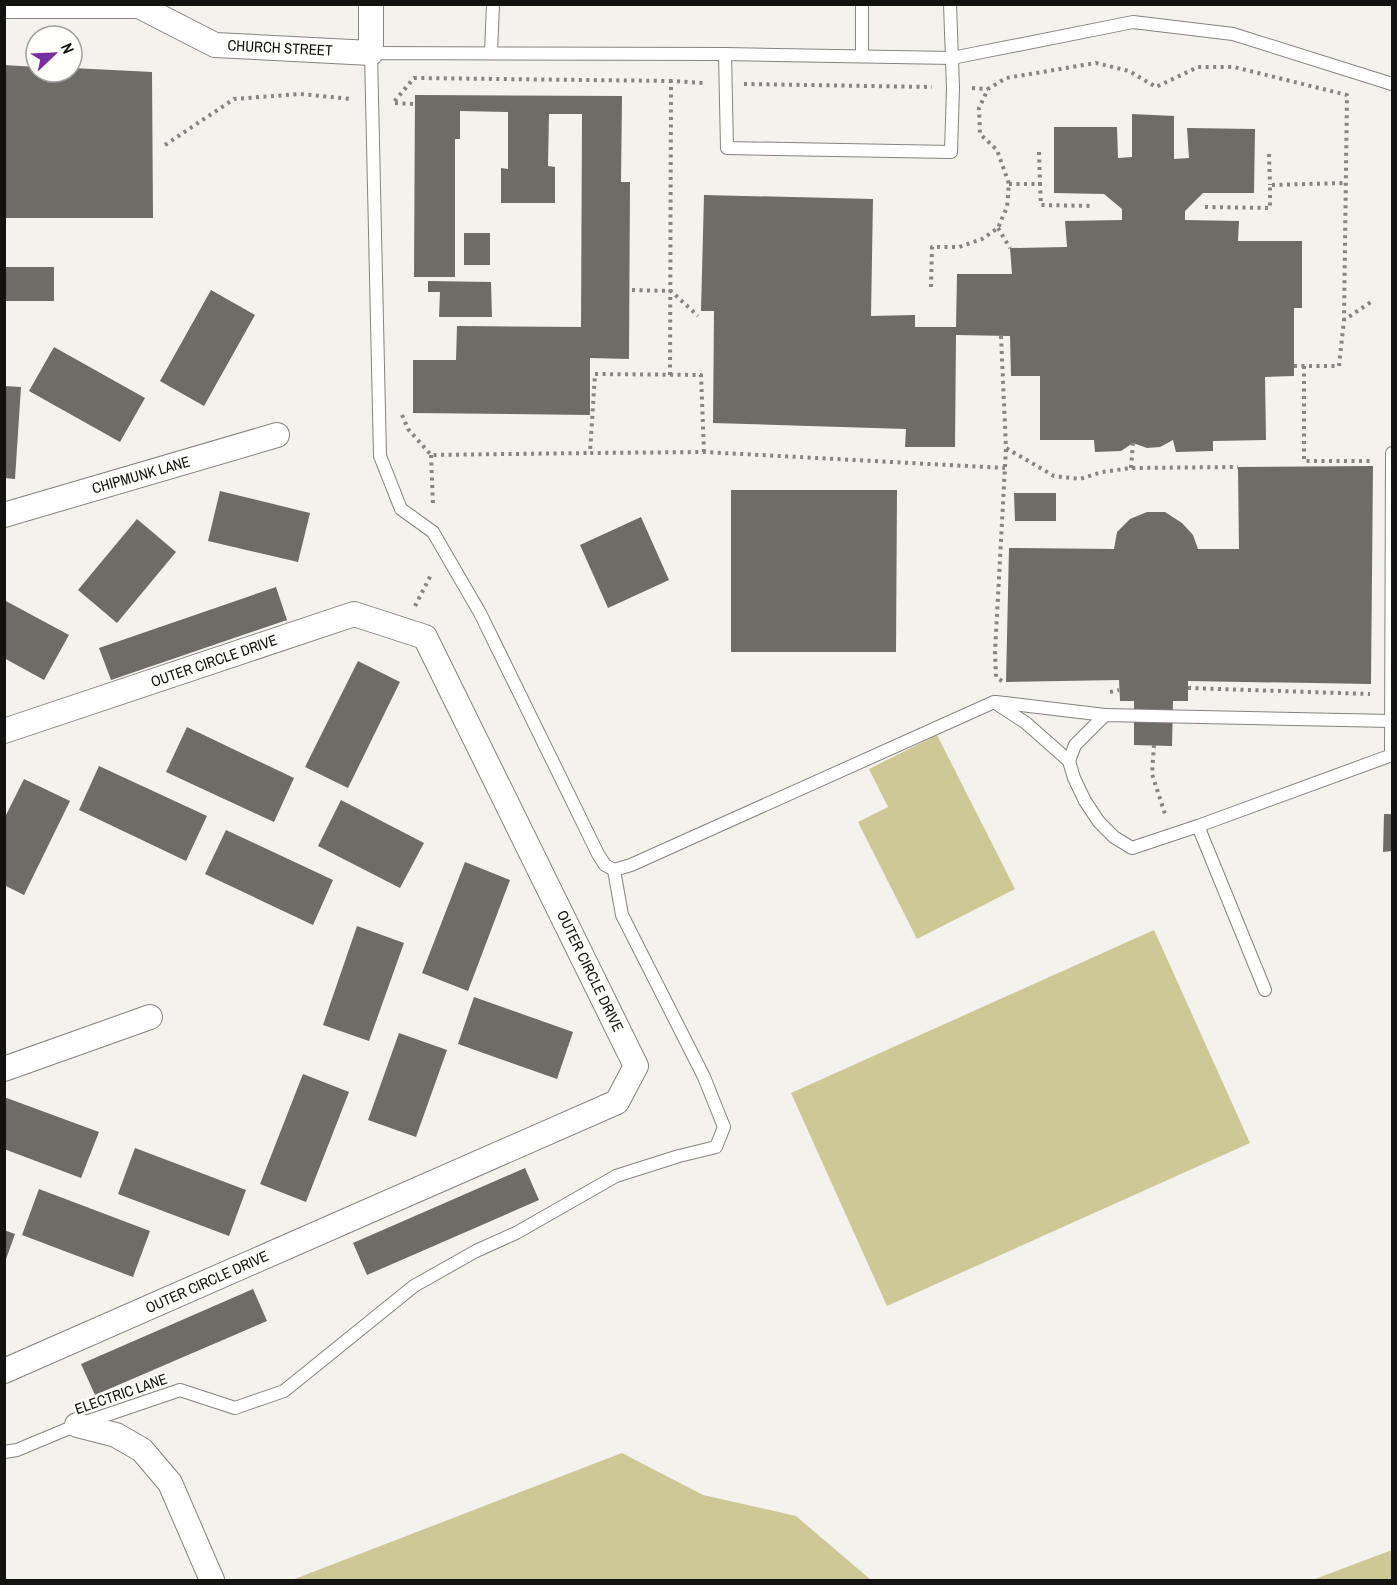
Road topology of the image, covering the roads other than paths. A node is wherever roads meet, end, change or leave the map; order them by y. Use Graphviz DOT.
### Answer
graph roads {
  1 [pos="371,4"];
  2 [pos="493,4"];
  3 [pos="862,4"];
  4 [pos="950,4"];
  5 [pos="4,6"];
  6 [pos="371,53"];
  7 [pos="491,54"];
  8 [pos="725,54"];
  9 [pos="862,56"];
  10 [pos="952,58"];
  11 [pos="1392,84"];
  12 [pos="277,435"];
  13 [pos="1392,453"];
  14 [pos="4,515"];
  15 [pos="994,702"];
  16 [pos="1105,715"];
  17 [pos="1391,721"];
  18 [pos="4,731"];
  19 [pos="1392,755"];
  20 [pos="1069,761"];
  21 [pos="1198,826"];
  22 [pos="614,870"];
  23 [pos="1265,990"];
  24 [pos="150,1017"];
  25 [pos="4,1069"];
  26 [pos="4,1371"];
  27 [pos="77,1425"];
  28 [pos="4,1452"];
  29 [pos="212,1581"];
  1 -- 6 [label="street"];
  2 -- 7 [label="lane"];
  3 -- 9 [label="lane"];
  4 -- 10 [label="lane"];
  5 -- 6 [label="street, CHURCH STREET"];
  6 -- 7 [label="lane"];
  6 -- 22 [label="lane"];
  7 -- 8 [label="lane"];
  8 -- 9 [label="lane"];
  8 -- 10 [label="lane"];
  9 -- 10 [label="lane"];
  10 -- 11 [label="lane"];
  12 -- 14 [label="street, CHIPMUNK LANE"];
  13 -- 17 [label="lane"];
  15 -- 16 [label="lane"];
  15 -- 20 [label="lane"];
  15 -- 22 [label="lane"];
  16 -- 17 [label="lane"];
  16 -- 20 [label="lane"];
  17 -- 19 [label="lane"];
  18 -- 26 [label="street, OUTER CIRCLE DRIVE"];
  19 -- 21 [label="lane"];
  20 -- 21 [label="lane"];
  21 -- 23 [label="lane"];
  22 -- 27 [label="lane, ELECTRIC LANE"];
  24 -- 25 [label="street"];
  27 -- 28 [label="lane, ELECTRIC LANE"];
  27 -- 29 [label="street"];
}
